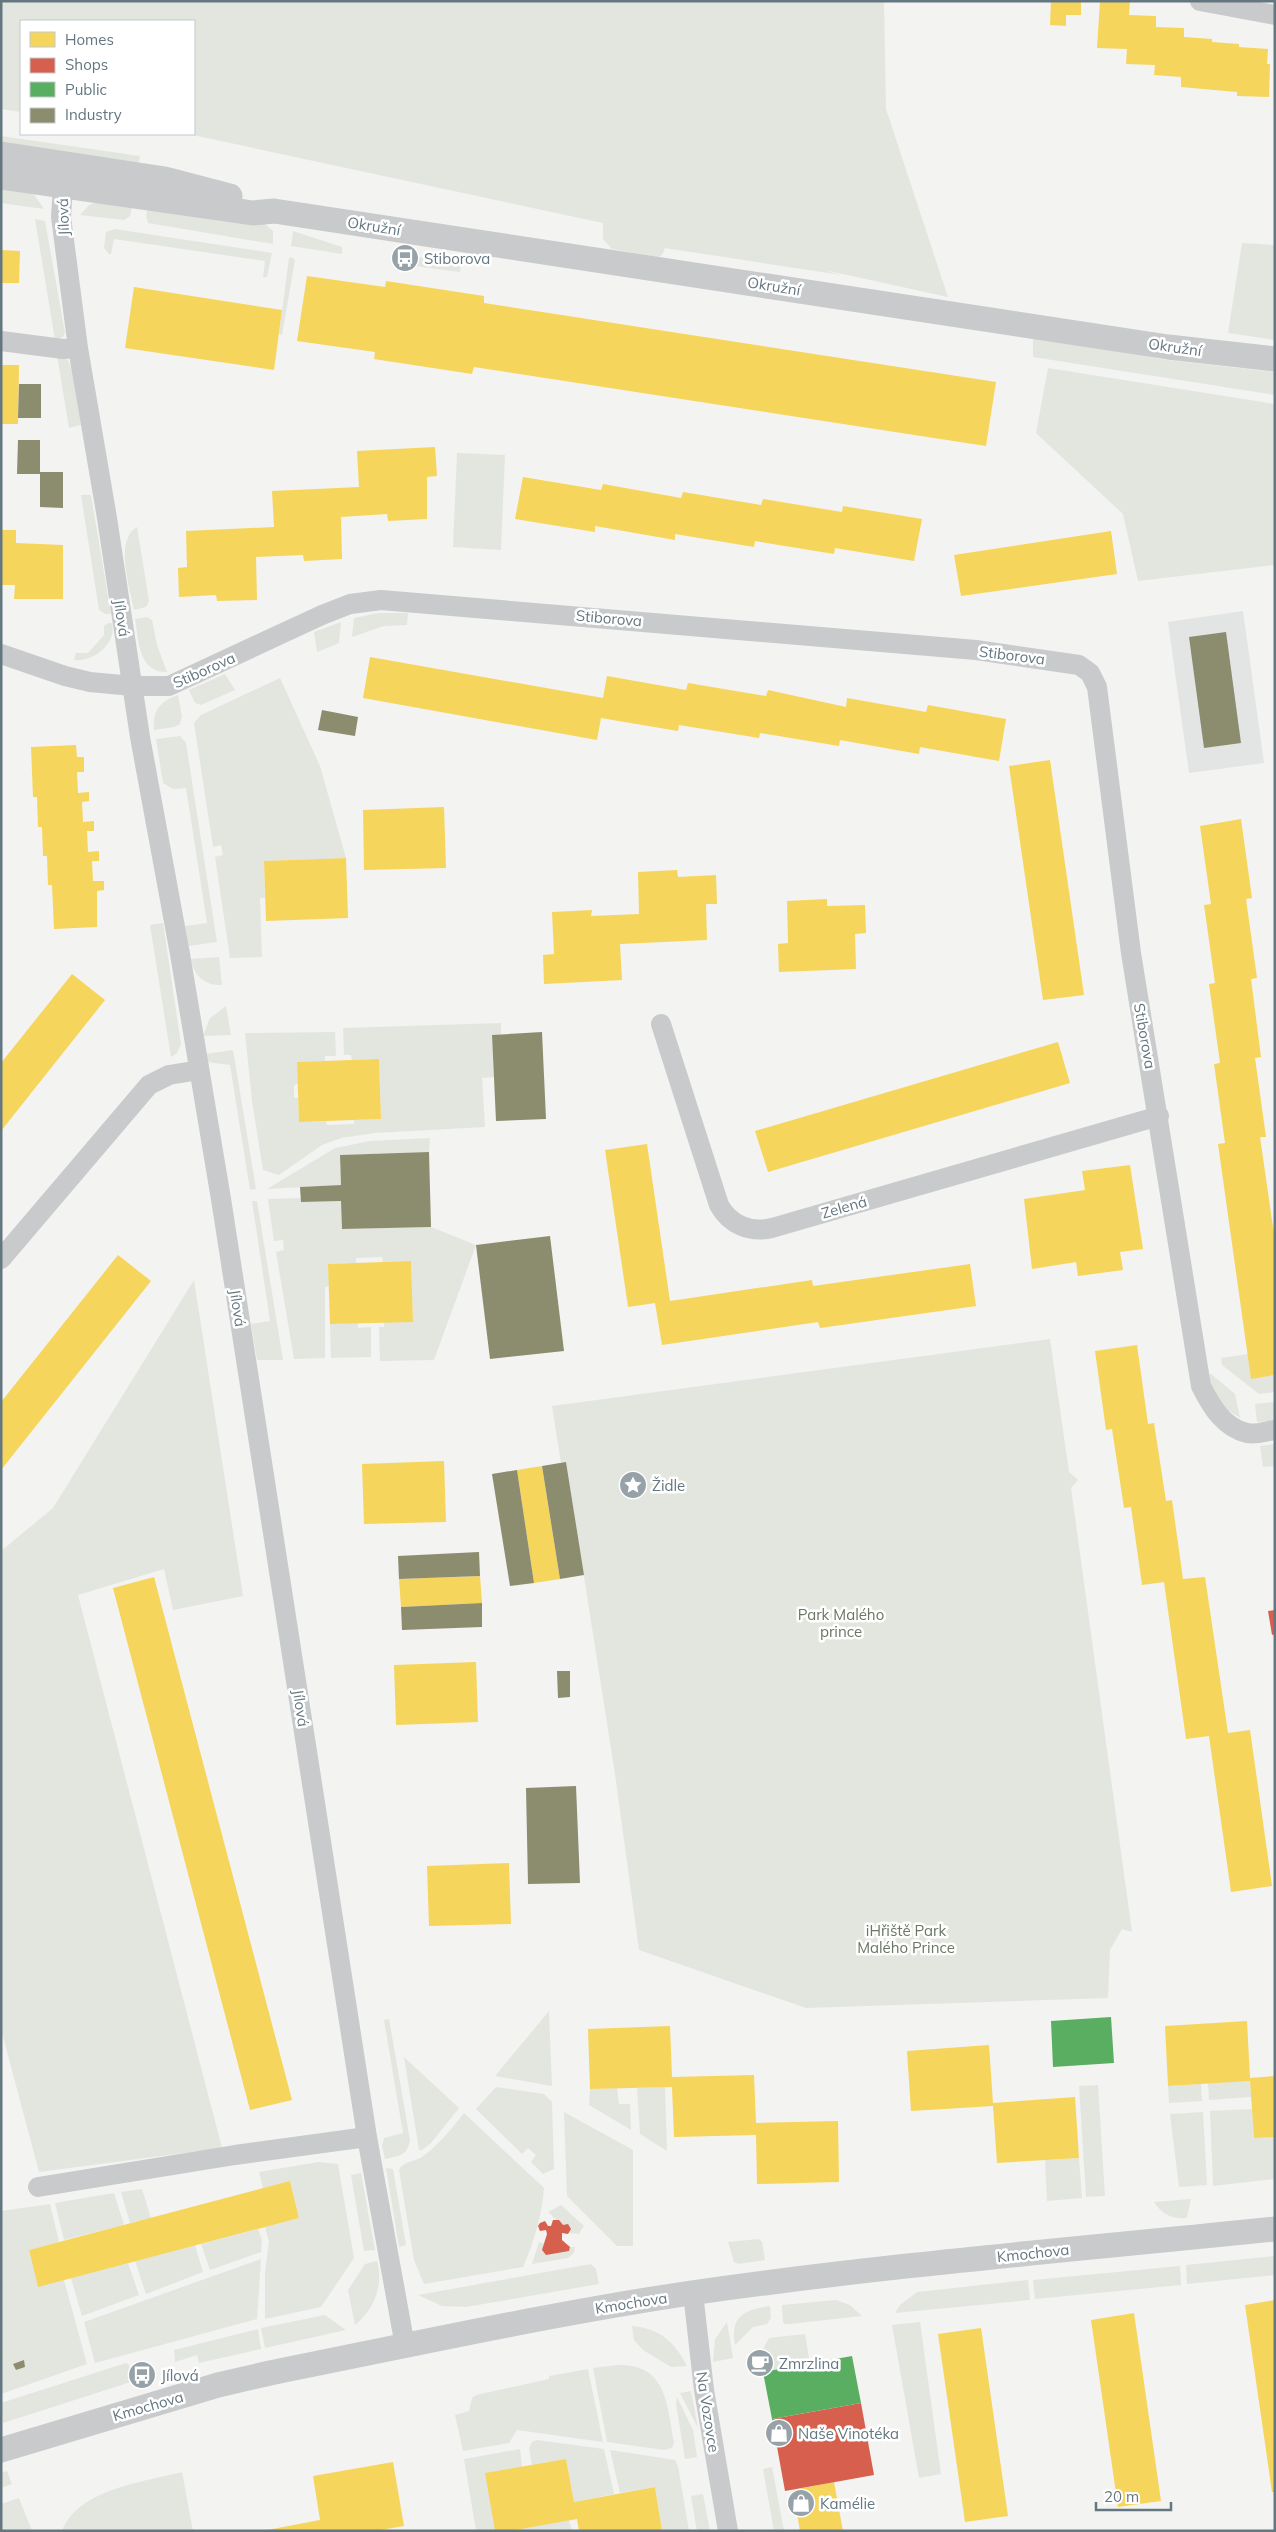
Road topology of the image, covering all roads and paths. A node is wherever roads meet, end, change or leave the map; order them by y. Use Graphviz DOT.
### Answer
graph roads {
  1 [pos="1200,1"];
  2 [pos="1275,15"];
  3 [pos="1,154"];
  4 [pos="64,174"];
  5 [pos="1,176"];
  6 [pos="1,341"];
  7 [pos="78,348"];
  8 [pos="1275,359"];
  9 [pos="1,654"];
  10 [pos="132,686"];
  11 [pos="661,1024"];
  12 [pos="200,1070"];
  13 [pos="1159,1116"];
  14 [pos="1,1259"];
  15 [pos="1275,1430"];
  16 [pos="367,2137"];
  17 [pos="38,2187"];
  18 [pos="1275,2229"];
  19 [pos="693,2293"];
  20 [pos="406,2346"];
  21 [pos="1,2450"];
  22 [pos="728,2531"];
  1 -- 2 [label="street"];
  3 -- 4 [label="street, Okružní"];
  4 -- 5 [label="street, Okružní"];
  4 -- 7 [label="street, Jílová"];
  4 -- 8 [label="street, Okružní"];
  6 -- 7 [label="street"];
  7 -- 10 [label="street, Jílová"];
  9 -- 10 [label="street, Stiborova"];
  10 -- 12 [label="street, Jílová"];
  10 -- 13 [label="street, Stiborova"];
  11 -- 13 [label="street, Zelená"];
  12 -- 14 [label="street"];
  12 -- 16 [label="street, Jílová"];
  13 -- 15 [label="street, Stiborova"];
  16 -- 17 [label="street"];
  16 -- 20 [label="street, Jílová"];
  18 -- 19 [label="street, Kmochova"];
  19 -- 20 [label="street, Kmochova"];
  19 -- 22 [label="street, Na Vozovce"];
  20 -- 21 [label="street, Kmochova"];
}
